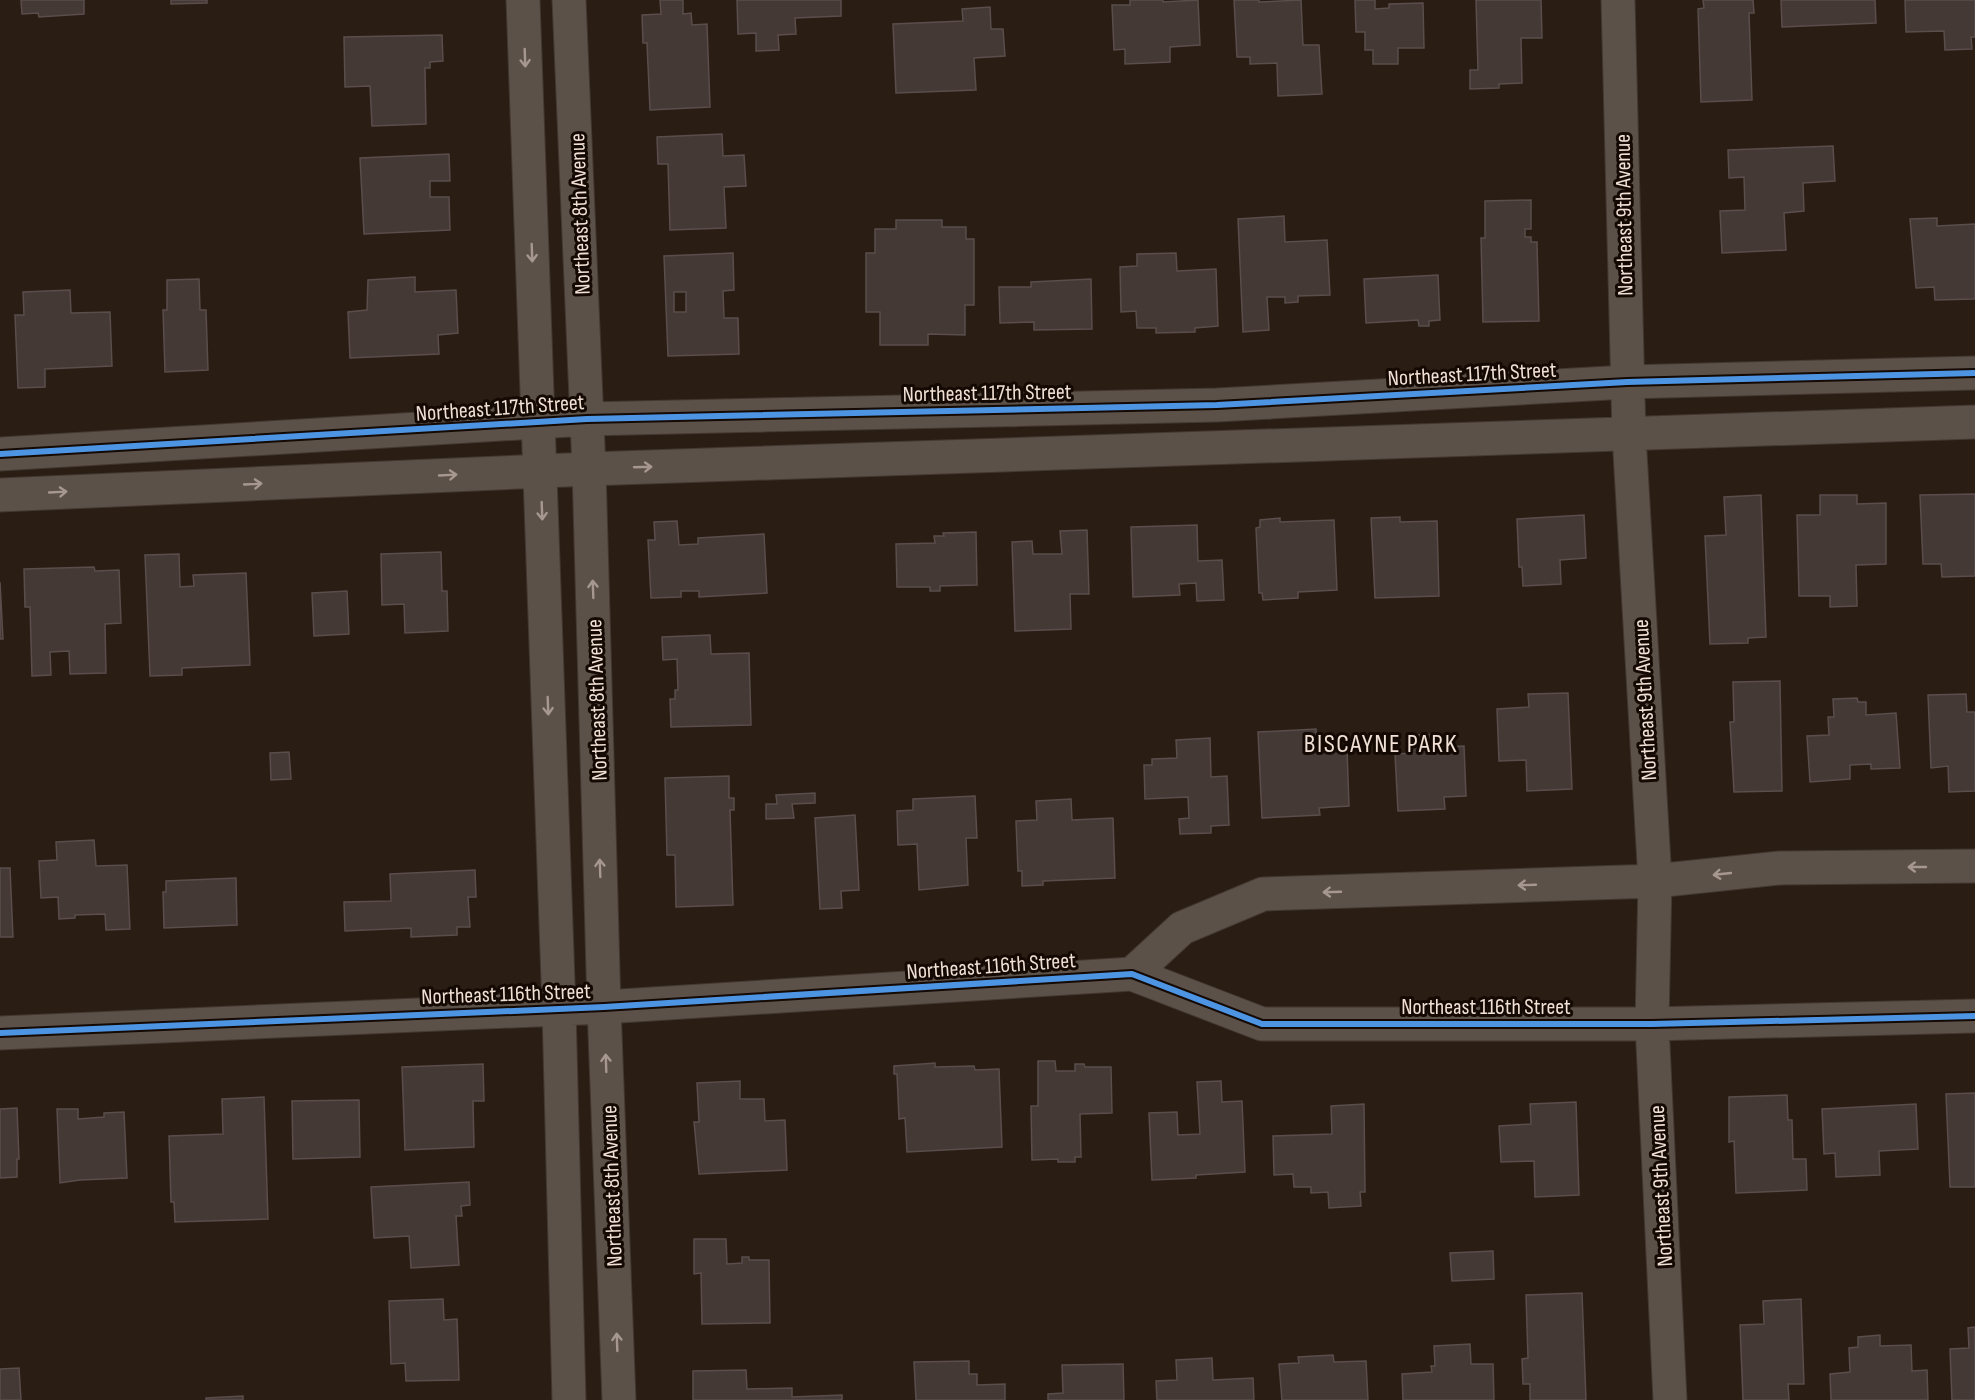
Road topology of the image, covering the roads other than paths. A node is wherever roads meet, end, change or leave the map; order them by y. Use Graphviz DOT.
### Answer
graph roads {
  1 [pos="523,0"];
  2 [pos="569,0"];
  3 [pos="1618,0"];
  4 [pos="1975,373"];
  5 [pos="1627,382"];
  6 [pos="587,419"];
  7 [pos="1975,422"];
  8 [pos="539,424"];
  9 [pos="1629,435"];
  10 [pos="0,454"];
  11 [pos="590,469"];
  12 [pos="540,471"];
  13 [pos="0,495"];
  14 [pos="1975,866"];
  15 [pos="1654,881"];
  16 [pos="1132,974"];
  17 [pos="604,1007"];
  18 [pos="559,1009"];
  19 [pos="1975,1016"];
  20 [pos="1652,1024"];
  21 [pos="0,1033"];
  22 [pos="569,1400"];
  23 [pos="619,1400"];
  24 [pos="1670,1400"];
  1 -- 8 [label="street, one-way"];
  2 -- 6 [label="street, Northeast 8th Avenue"];
  3 -- 5 [label="street, Northeast 9th Avenue"];
  4 -- 5 [label="street, Northeast 117th Street"];
  5 -- 6 [label="street, Northeast 117th Street"];
  5 -- 9 [label="street, Northeast 9th Avenue"];
  6 -- 8 [label="street, Northeast 117th Street"];
  6 -- 11 [label="street, Northeast 8th Avenue"];
  7 -- 9 [label="street"];
  8 -- 10 [label="street, Northeast 117th Street"];
  8 -- 12 [label="street"];
  11 -- 9 [label="street, one-way"];
  9 -- 15 [label="street, Northeast 9th Avenue"];
  11 -- 12 [label="street"];
  17 -- 11 [label="street, Northeast 8th Avenue, one-way"];
  13 -- 12 [label="street, one-way"];
  12 -- 18 [label="street, one-way"];
  14 -- 15 [label="street, one-way"];
  15 -- 16 [label="street, one-way"];
  15 -- 20 [label="street, Northeast 9th Avenue"];
  16 -- 17 [label="street, Northeast 116th Street"];
  16 -- 20 [label="street, Northeast 116th Street"];
  17 -- 18 [label="street, Northeast 116th Street"];
  23 -- 17 [label="street, Northeast 8th Avenue, one-way"];
  18 -- 21 [label="street, Northeast 116th Street"];
  18 -- 22 [label="street"];
  19 -- 20 [label="street, Northeast 116th Street"];
  20 -- 24 [label="street, Northeast 9th Avenue"];
}
